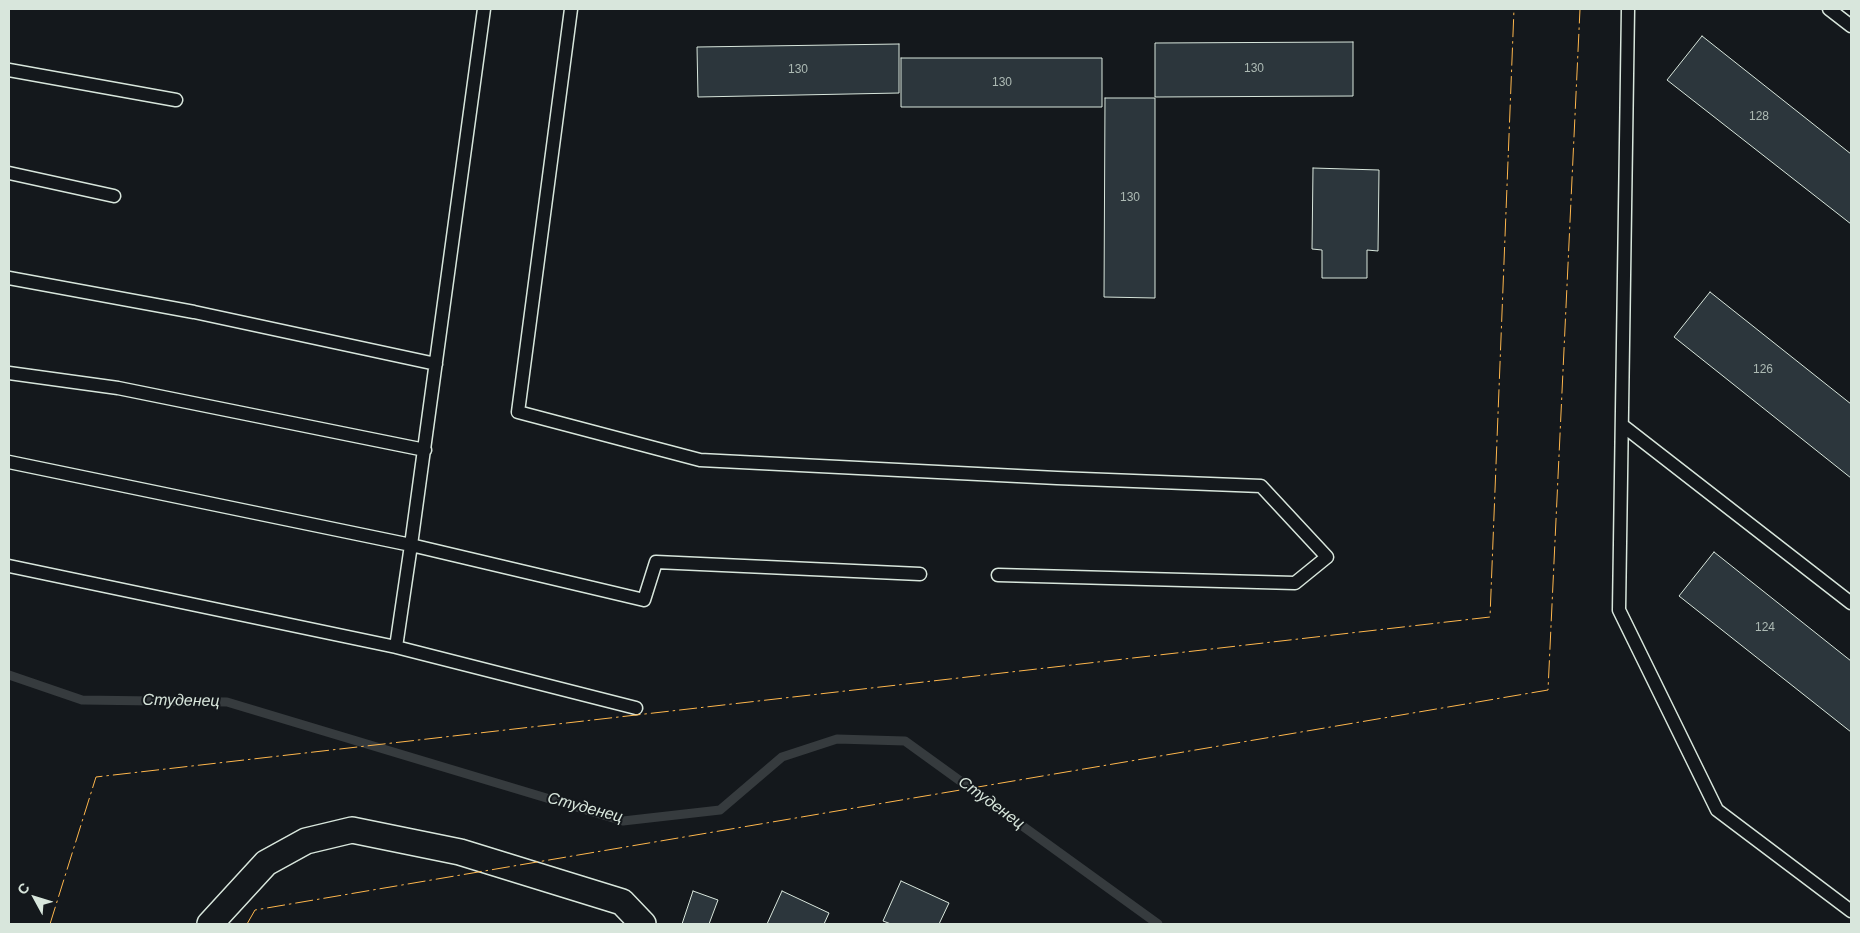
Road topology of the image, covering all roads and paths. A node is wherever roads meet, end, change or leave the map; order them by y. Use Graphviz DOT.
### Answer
graph roads {
  1 [pos="484,9"];
  2 [pos="571,9"];
  3 [pos="1628,9"];
  4 [pos="1829,9"];
  5 [pos="1851,26"];
  6 [pos="9,70"];
  7 [pos="176,100"];
  8 [pos="9,173"];
  9 [pos="114,196"];
  10 [pos="9,278"];
  11 [pos="436,364"];
  12 [pos="9,374"];
  13 [pos="1622,425"];
  14 [pos="425,450"];
  15 [pos="9,462"];
  16 [pos="411,545"];
  17 [pos="9,566"];
  18 [pos="920,574"];
  19 [pos="998,575"];
  20 [pos="1851,603"];
  21 [pos="396,647"];
  22 [pos="636,708"];
  23 [pos="1851,911"];
  24 [pos="210,924"];
  25 [pos="643,924"];
  1 -- 11 [label="lane"];
  2 -- 19 [label="lane"];
  3 -- 13 [label="lane"];
  4 -- 5 [label="lane"];
  6 -- 7 [label="lane"];
  8 -- 9 [label="lane"];
  10 -- 11 [label="lane"];
  11 -- 14 [label="lane"];
  12 -- 14 [label="lane"];
  13 -- 20 [label="lane"];
  13 -- 23 [label="lane"];
  14 -- 16 [label="lane"];
  15 -- 16 [label="lane"];
  16 -- 18 [label="lane"];
  16 -- 21 [label="lane"];
  17 -- 21 [label="lane"];
  21 -- 22 [label="lane"];
  24 -- 25 [label="street"];
}
